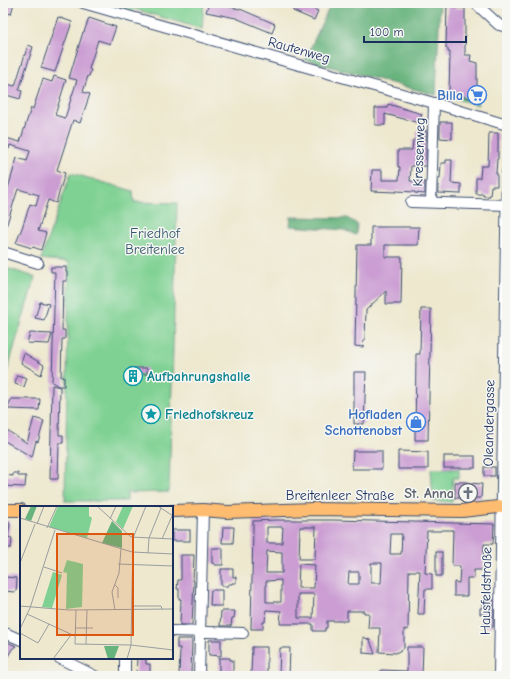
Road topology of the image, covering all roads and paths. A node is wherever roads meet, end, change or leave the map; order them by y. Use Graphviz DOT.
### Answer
graph roads {
  1 [pos="83,3"];
  2 [pos="475,3"];
  3 [pos="507,27"];
  4 [pos="434,103"];
  5 [pos="507,125"];
  6 [pos="507,172"];
  7 [pos="411,202"];
  8 [pos="431,202"];
  9 [pos="507,205"];
  10 [pos="3,252"];
  11 [pos="38,263"];
  12 [pos="505,481"];
  13 [pos="504,506"];
  14 [pos="3,510"];
  15 [pos="20,510"];
  16 [pos="203,510"];
  17 [pos="173,511"];
  18 [pos="173,631"];
  19 [pos="3,632"];
  20 [pos="200,632"];
  21 [pos="243,633"];
  22 [pos="20,640"];
  23 [pos="61,659"];
  24 [pos="126,659"];
  25 [pos="95,676"];
  26 [pos="125,676"];
  27 [pos="199,676"];
  28 [pos="499,676"];
  1 -- 4 [label="street, Rautenweg"];
  2 -- 3 [label="street"];
  4 -- 5 [label="street, Rautenweg"];
  4 -- 8 [label="street, Kressenweg"];
  6 -- 9 [label="street, Oleandergasse"];
  7 -- 8 [label="street"];
  8 -- 9 [label="street"];
  9 -- 12 [label="street, Oleandergasse"];
  10 -- 11 [label="street"];
  12 -- 13 [label="street, Oleandergasse"];
  13 -- 16 [label="main road, Breitenleer Straße"];
  13 -- 28 [label="street, Hausfeldstraße"];
  14 -- 15 [label="main road"];
  16 -- 17 [label="main road, Breitenleer Straße"];
  16 -- 20 [label="street"];
  18 -- 20 [label="street"];
  19 -- 22 [label="street"];
  20 -- 21 [label="street"];
  20 -- 27 [label="street"];
  23 -- 25 [label="street"];
  24 -- 26 [label="street"];
}
